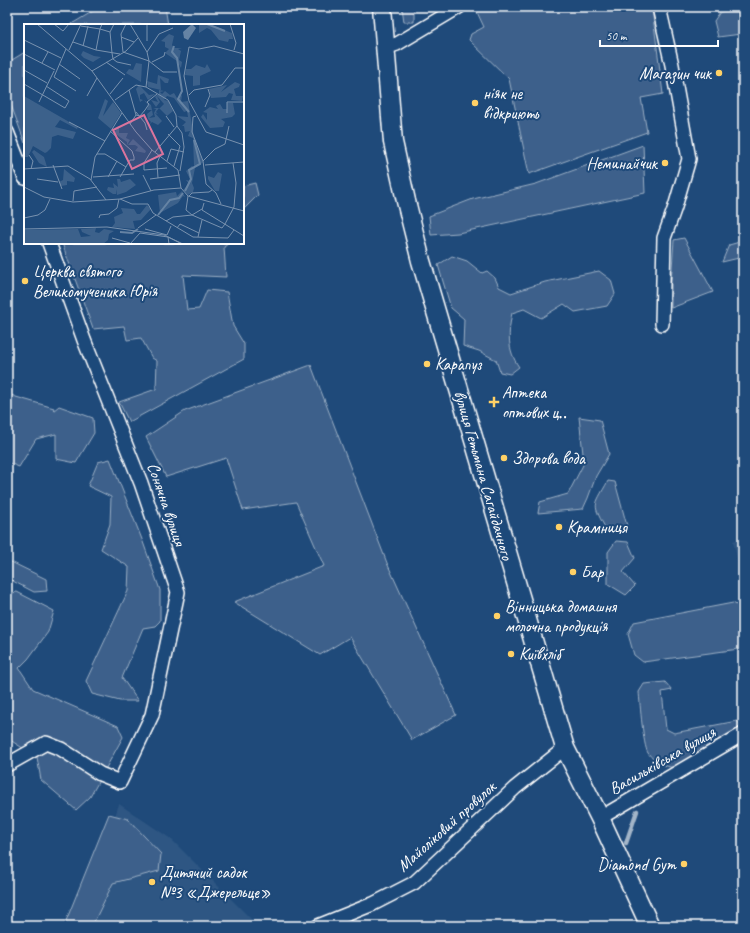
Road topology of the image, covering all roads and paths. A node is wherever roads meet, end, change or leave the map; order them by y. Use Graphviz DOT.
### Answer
graph roads {
  1 [pos="382,7"];
  2 [pos="459,7"];
  3 [pos="659,7"];
  4 [pos="385,48"];
  5 [pos="7,132"];
  6 [pos="24,175"];
  7 [pos="49,244"];
  8 [pos="662,324"];
  9 [pos="743,734"];
  10 [pos="566,748"];
  11 [pos="7,764"];
  12 [pos="600,818"];
  13 [pos="318,926"];
  14 [pos="650,926"];
  1 -- 4 [label="main road, вулиця Гетьмана Сагайдачного"];
  2 -- 4 [label="street"];
  3 -- 8 [label="street"];
  4 -- 10 [label="main road, вулиця Гетьмана Сагайдачного"];
  5 -- 6 [label="street"];
  7 -- 11 [label="street, Сонячна вулиця"];
  9 -- 12 [label="street, Васильківська вулиця"];
  10 -- 12 [label="main road, вулиця Гетьмана Сагайдачного"];
  10 -- 13 [label="street, Майоліковий провулок"];
  12 -- 14 [label="main road, вулиця Гетьмана Сагайдачного"];
}
